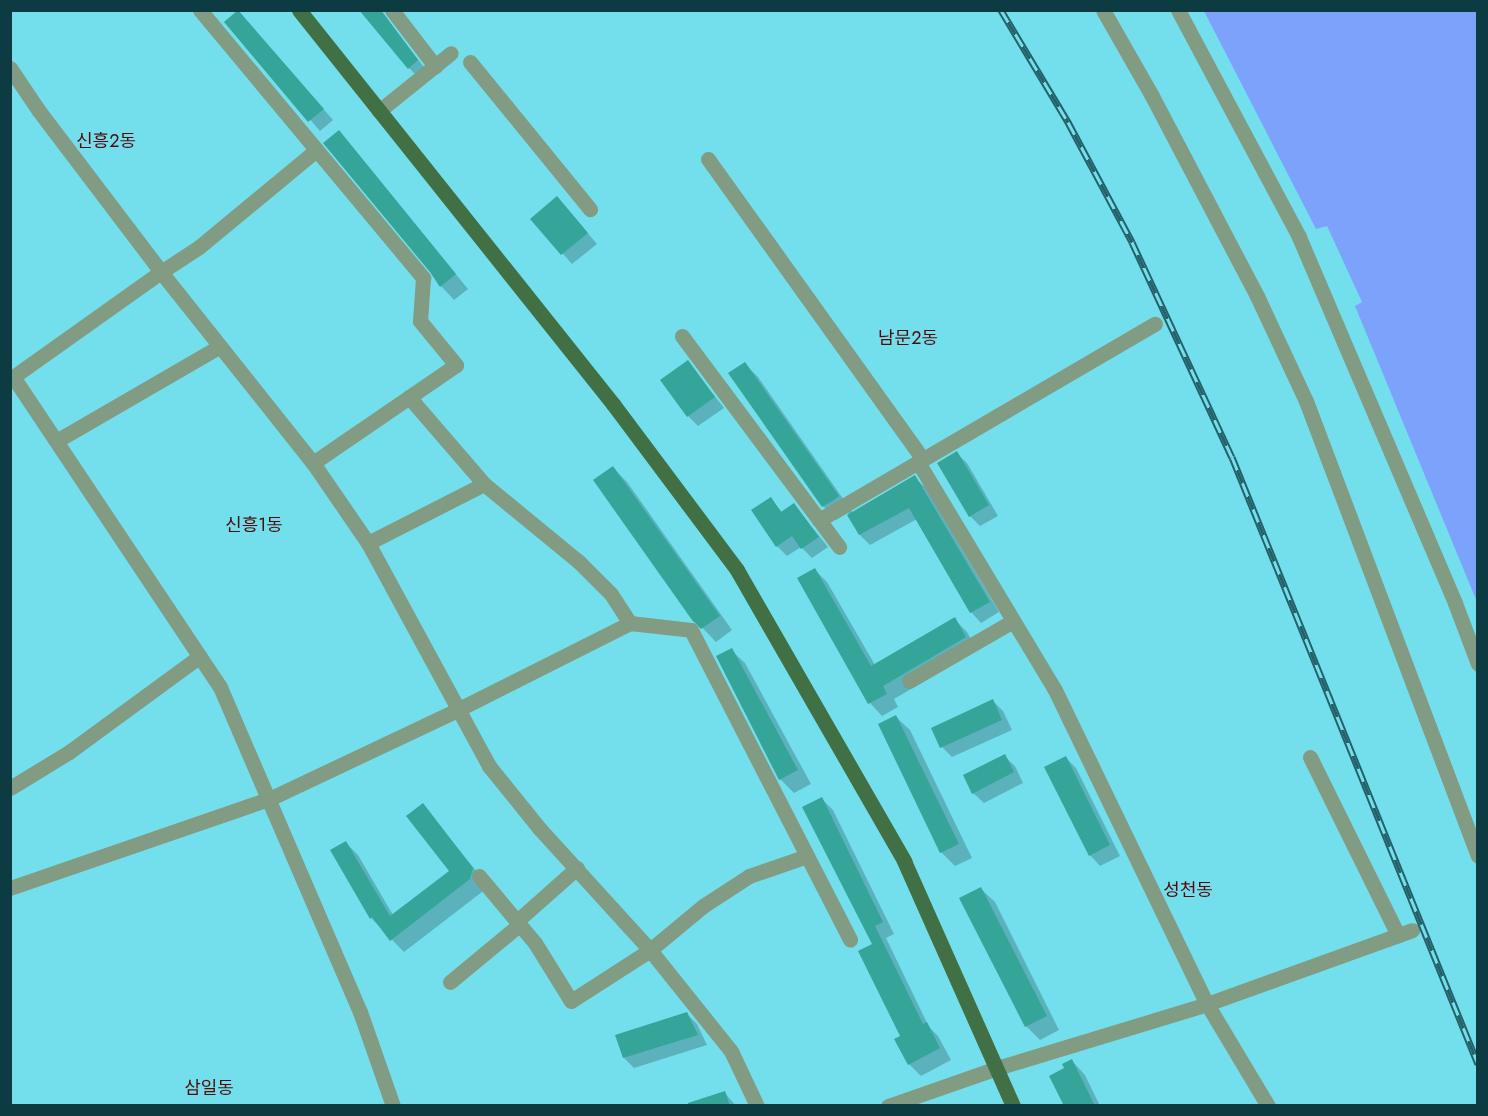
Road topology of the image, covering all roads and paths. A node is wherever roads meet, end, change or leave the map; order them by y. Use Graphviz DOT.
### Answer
graph roads {
  1 [pos="201,10"];
  2 [pos="299,10"];
  3 [pos="392,10"];
  4 [pos="1103,10"];
  5 [pos="1178,10"];
  6 [pos="451,52"];
  7 [pos="470,62"];
  8 [pos="435,66"];
  9 [pos="10,68"];
  10 [pos="379,111"];
  11 [pos="315,151"];
  12 [pos="708,159"];
  13 [pos="590,209"];
  14 [pos="161,272"];
  15 [pos="1155,324"];
  16 [pos="682,336"];
  17 [pos="220,346"];
  18 [pos="12,377"];
  19 [pos="409,397"];
  20 [pos="58,440"];
  21 [pos="921,461"];
  22 [pos="313,463"];
  23 [pos="484,484"];
  24 [pos="819,520"];
  25 [pos="368,543"];
  26 [pos="839,547"];
  27 [pos="1013,621"];
  28 [pos="630,623"];
  29 [pos="200,656"];
  30 [pos="1478,664"];
  31 [pos="909,681"];
  32 [pos="457,710"];
  33 [pos="1310,757"];
  34 [pos="10,788"];
  35 [pos="269,799"];
  36 [pos="807,856"];
  37 [pos="1478,856"];
  38 [pos="577,868"];
  39 [pos="479,876"];
  40 [pos="10,888"];
  41 [pos="518,923"];
  42 [pos="850,939"];
  43 [pos="650,950"];
  44 [pos="450,982"];
  45 [pos="1207,1004"];
  46 [pos="997,1068"];
  47 [pos="393,1106"];
  48 [pos="757,1106"];
  49 [pos="888,1106"];
  50 [pos="1013,1106"];
  51 [pos="1268,1106"];
  1 -- 11 [label="street"];
  2 -- 10 [label="main road"];
  3 -- 8 [label="street"];
  4 -- 37 [label="street"];
  5 -- 30 [label="street"];
  6 -- 8 [label="street"];
  7 -- 13 [label="street"];
  8 -- 10 [label="street"];
  9 -- 14 [label="street"];
  10 -- 46 [label="main road"];
  11 -- 14 [label="street"];
  11 -- 19 [label="street"];
  12 -- 21 [label="street"];
  14 -- 17 [label="street"];
  14 -- 18 [label="street"];
  15 -- 21 [label="street"];
  16 -- 24 [label="street"];
  17 -- 20 [label="street"];
  17 -- 22 [label="street"];
  18 -- 20 [label="street"];
  19 -- 22 [label="street"];
  19 -- 23 [label="street"];
  20 -- 29 [label="street"];
  21 -- 24 [label="street"];
  21 -- 27 [label="street"];
  22 -- 25 [label="street"];
  23 -- 25 [label="street"];
  23 -- 28 [label="street"];
  24 -- 26 [label="street"];
  25 -- 32 [label="street"];
  27 -- 31 [label="street"];
  27 -- 45 [label="street"];
  28 -- 32 [label="street"];
  28 -- 36 [label="street"];
  29 -- 34 [label="street"];
  29 -- 35 [label="street"];
  32 -- 35 [label="street"];
  32 -- 38 [label="street"];
  33 -- 45 [label="street"];
  35 -- 40 [label="street"];
  35 -- 47 [label="street"];
  36 -- 42 [label="street"];
  36 -- 43 [label="street"];
  38 -- 41 [label="street"];
  38 -- 43 [label="street"];
  39 -- 41 [label="street"];
  41 -- 43 [label="street"];
  41 -- 44 [label="street"];
  43 -- 48 [label="street"];
  45 -- 46 [label="street"];
  45 -- 51 [label="street"];
  46 -- 49 [label="street"];
  46 -- 50 [label="main road"];
}
